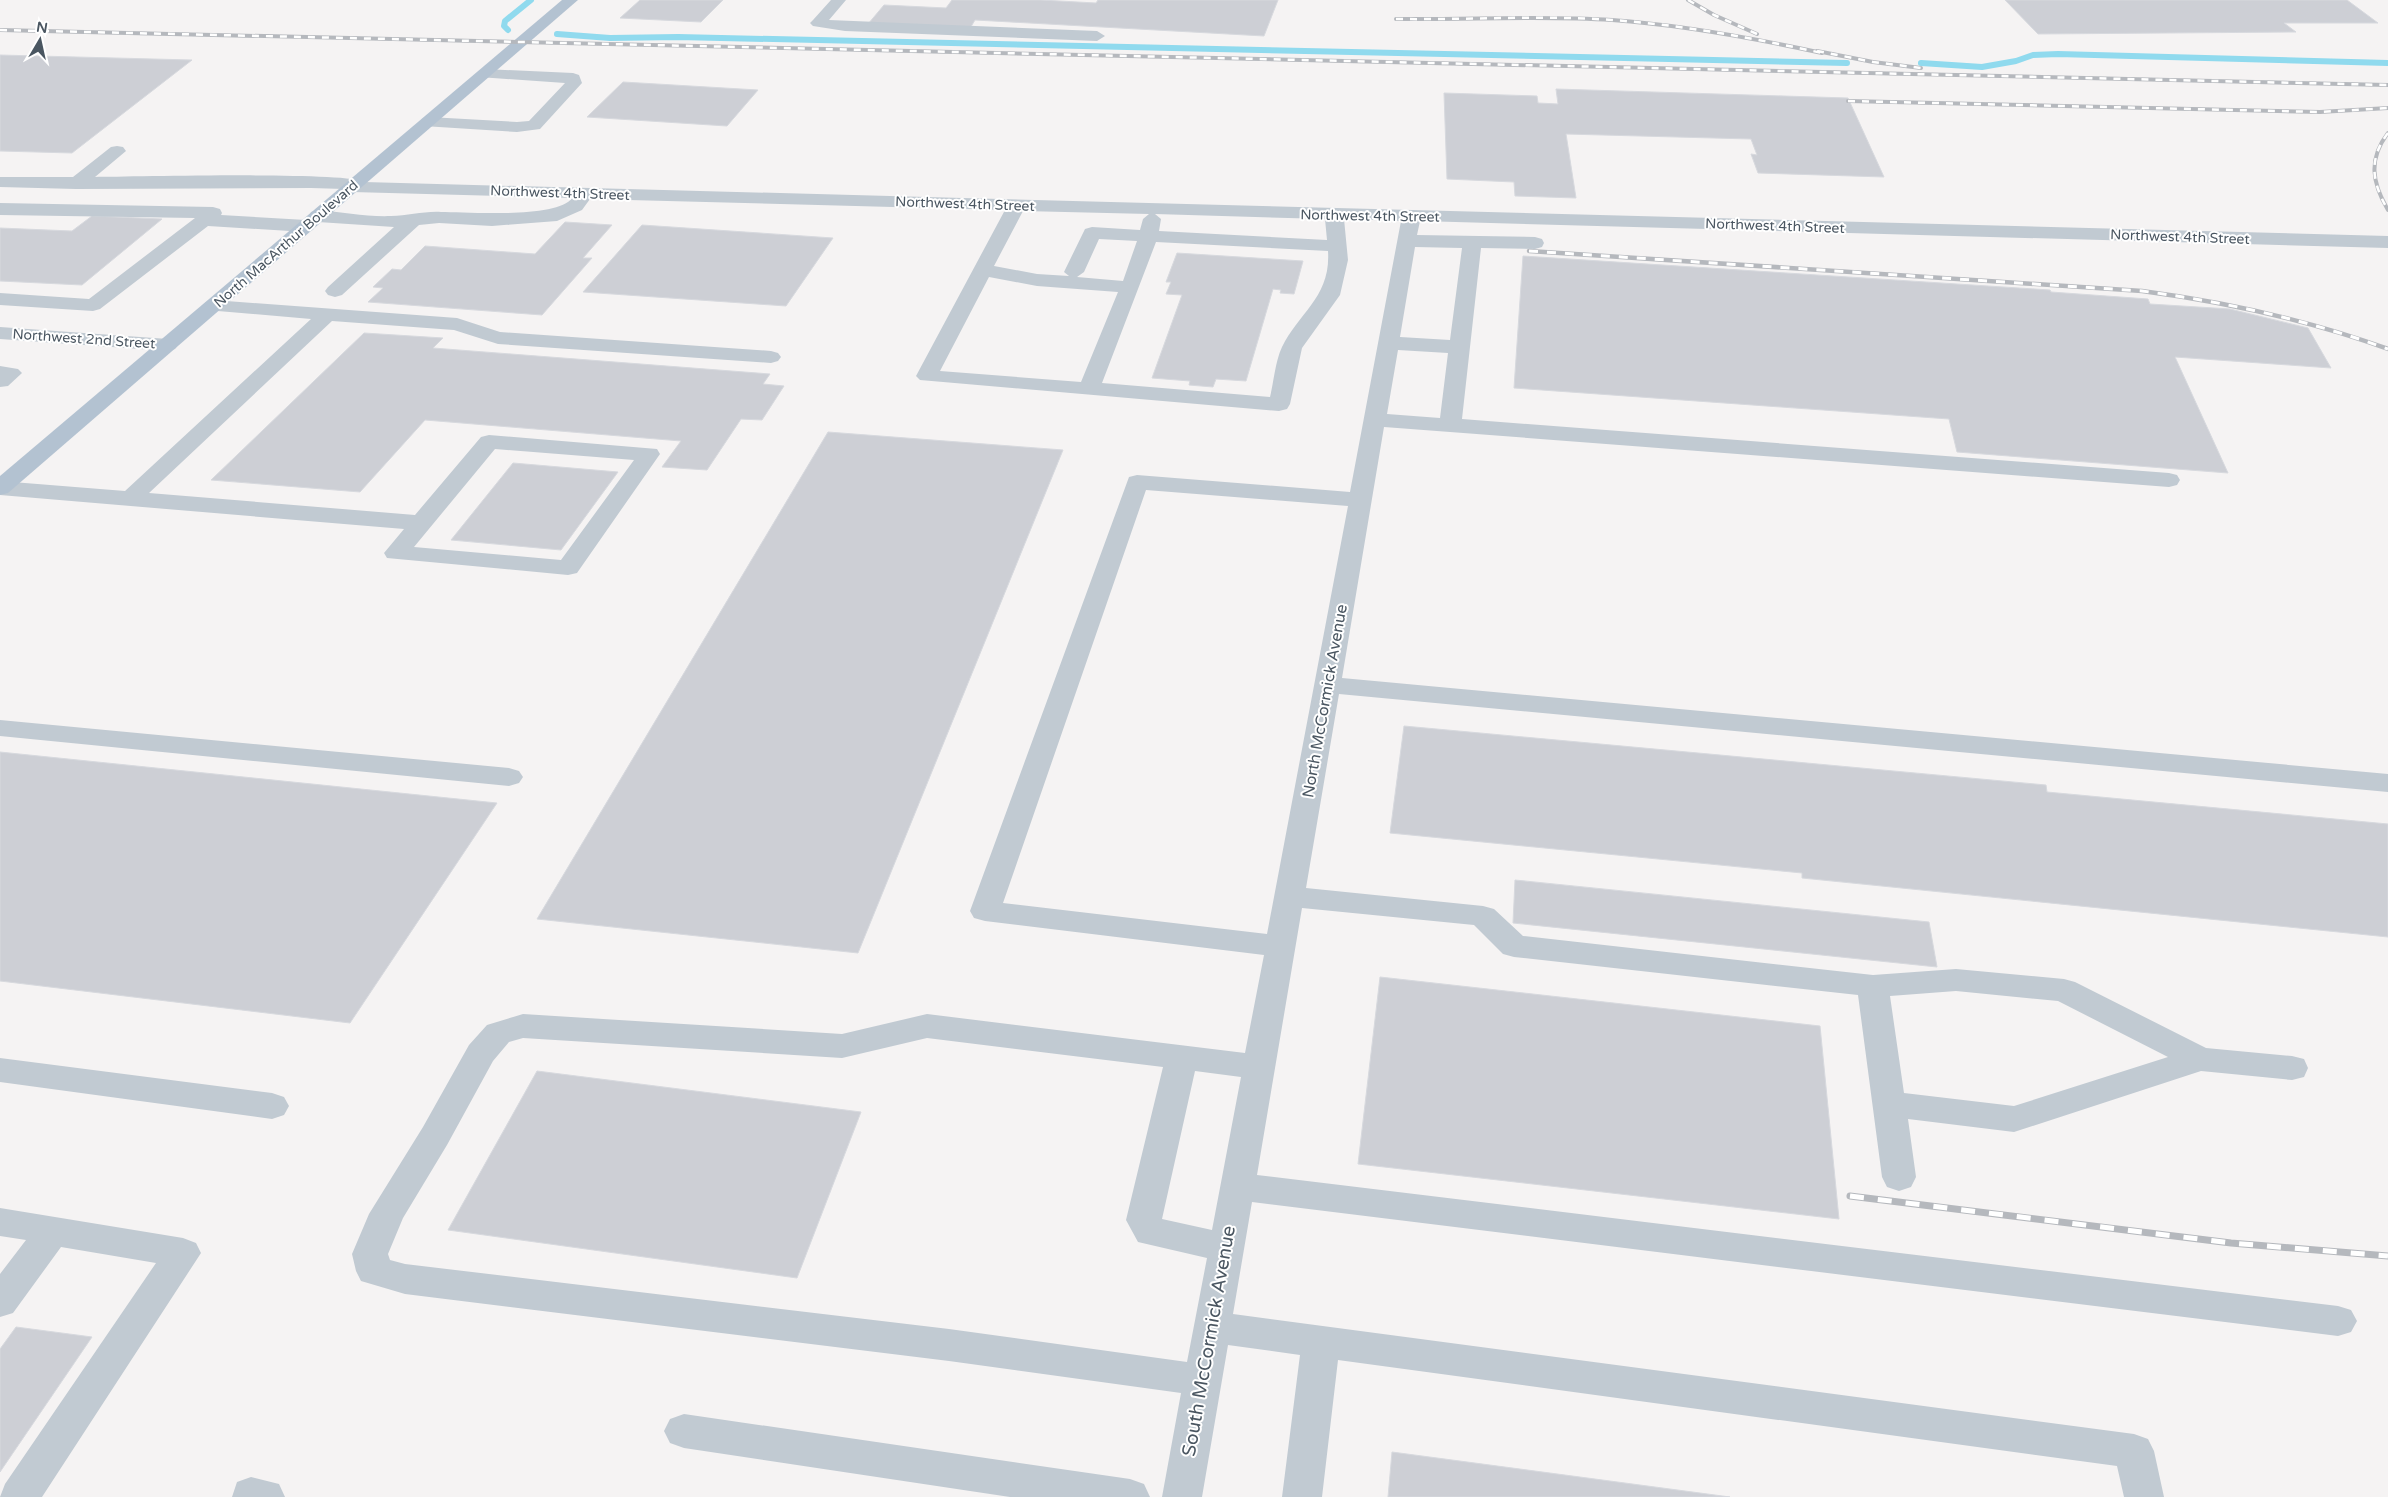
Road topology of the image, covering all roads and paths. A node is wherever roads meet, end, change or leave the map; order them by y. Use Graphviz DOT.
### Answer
graph roads {
  1 [pos="572,0"];
  2 [pos="839,0"];
  3 [pos="1097,36"];
  4 [pos="485,74"];
  5 [pos="429,122"];
  6 [pos="117,151"];
  7 [pos="0,182"];
  8 [pos="76,184"];
  9 [pos="354,185"];
  10 [pos="585,193"];
  11 [pos="1016,206"];
  12 [pos="0,209"];
  13 [pos="1154,210"];
  14 [pos="1334,215"];
  15 [pos="1482,218"];
  16 [pos="203,220"];
  17 [pos="413,220"];
  18 [pos="312,221"];
  19 [pos="1409,229"];
  20 [pos="1148,236"];
  21 [pos="1477,242"];
  22 [pos="1535,242"];
  23 [pos="2388,242"];
  24 [pos="1337,246"];
  25 [pos="982,270"];
  26 [pos="1074,272"];
  27 [pos="1130,287"];
  28 [pos="335,291"];
  29 [pos="2,300"];
  30 [pos="214,306"];
  31 [pos="328,314"];
  32 [pos="0,333"];
  33 [pos="1388,343"];
  34 [pos="168,345"];
  35 [pos="1459,348"];
  36 [pos="771,357"];
  37 [pos="0,372"];
  38 [pos="0,381"];
  39 [pos="1089,389"];
  40 [pos="1374,420"];
  41 [pos="1450,424"];
  42 [pos="2169,480"];
  43 [pos="0,488"];
  44 [pos="132,498"];
  45 [pos="1360,500"];
  46 [pos="422,522"];
  47 [pos="1328,685"];
  48 [pos="0,728"];
  49 [pos="508,777"];
  50 [pos="2388,783"];
  51 [pos="1290,897"];
  52 [pos="1282,946"];
  53 [pos="1873,986"];
  54 [pos="1182,1057"];
  55 [pos="2200,1058"];
  56 [pos="1259,1067"];
  57 [pos="2292,1068"];
  58 [pos="0,1070"];
  59 [pos="1889,1104"];
  60 [pos="272,1106"];
  61 [pos="1899,1177"];
  62 [pos="1238,1186"];
  63 [pos="0,1222"];
  64 [pos="53,1231"];
  65 [pos="1226,1247"];
  66 [pos="0,1302"];
  67 [pos="2338,1321"];
  68 [pos="1211,1327"];
  69 [pos="1321,1341"];
  70 [pos="1202,1380"];
  71 [pos="684,1431"];
  72 [pos="19,1497"];
  73 [pos="1130,1497"];
  74 [pos="1182,1497"];
  75 [pos="1302,1497"];
  76 [pos="2144,1497"];
  1 -- 4 [label="main road, North MacArthur Boulevard"];
  2 -- 3 [label="street"];
  4 -- 5 [label="main road, North MacArthur Boulevard"];
  4 -- 5 [label="street"];
  5 -- 9 [label="main road, North MacArthur Boulevard"];
  6 -- 8 [label="street"];
  7 -- 8 [label="street, Northwest 4th Street"];
  8 -- 9 [label="street, Northwest 4th Street"];
  9 -- 10 [label="street, Northwest 4th Street"];
  9 -- 18 [label="main road, North MacArthur Boulevard"];
  10 -- 11 [label="street, Northwest 4th Street"];
  10 -- 17 [label="street"];
  11 -- 13 [label="street, Northwest 4th Street"];
  11 -- 25 [label="street"];
  12 -- 16 [label="street"];
  13 -- 14 [label="street, Northwest 4th Street"];
  13 -- 20 [label="street"];
  14 -- 19 [label="street, Northwest 4th Street"];
  14 -- 24 [label="street"];
  15 -- 19 [label="street, Northwest 4th Street"];
  15 -- 21 [label="street"];
  15 -- 23 [label="street, Northwest 4th Street"];
  16 -- 18 [label="street"];
  16 -- 29 [label="street"];
  17 -- 18 [label="street"];
  17 -- 28 [label="street"];
  18 -- 30 [label="main road, North MacArthur Boulevard"];
  19 -- 21 [label="street"];
  19 -- 33 [label="street, North McCormick Avenue"];
  20 -- 24 [label="street"];
  20 -- 26 [label="street"];
  20 -- 27 [label="street"];
  21 -- 22 [label="street"];
  21 -- 35 [label="street"];
  24 -- 39 [label="street"];
  25 -- 27 [label="street"];
  25 -- 39 [label="street"];
  27 -- 39 [label="street"];
  30 -- 31 [label="street"];
  30 -- 34 [label="main road, North MacArthur Boulevard"];
  31 -- 36 [label="street"];
  31 -- 44 [label="street"];
  32 -- 34 [label="street, Northwest 2nd Street"];
  33 -- 35 [label="street"];
  33 -- 40 [label="street, North McCormick Avenue"];
  34 -- 43 [label="main road, North MacArthur Boulevard"];
  35 -- 41 [label="street"];
  37 -- 38 [label="street"];
  40 -- 41 [label="street"];
  40 -- 45 [label="street, North McCormick Avenue"];
  41 -- 42 [label="street"];
  43 -- 44 [label="street"];
  44 -- 46 [label="street"];
  45 -- 47 [label="street, North McCormick Avenue"];
  45 -- 52 [label="street"];
  46 -- 46 [label="street"];
  47 -- 50 [label="street"];
  47 -- 51 [label="street, North McCormick Avenue"];
  48 -- 49 [label="street"];
  51 -- 52 [label="street, North McCormick Avenue"];
  51 -- 53 [label="street"];
  52 -- 56 [label="street, North McCormick Avenue"];
  53 -- 55 [label="street"];
  53 -- 59 [label="street"];
  54 -- 56 [label="street"];
  54 -- 65 [label="street"];
  54 -- 70 [label="street"];
  55 -- 57 [label="street"];
  55 -- 59 [label="street"];
  56 -- 62 [label="street, North McCormick Avenue"];
  58 -- 60 [label="street"];
  59 -- 61 [label="street"];
  62 -- 65 [label="street, South McCormick Avenue"];
  62 -- 67 [label="street"];
  63 -- 64 [label="street"];
  64 -- 66 [label="street"];
  64 -- 72 [label="street"];
  65 -- 68 [label="street, South McCormick Avenue"];
  68 -- 69 [label="street"];
  68 -- 70 [label="street, South McCormick Avenue"];
  69 -- 75 [label="street"];
  69 -- 76 [label="street"];
  70 -- 74 [label="street, South McCormick Avenue"];
  71 -- 73 [label="street"];
}
